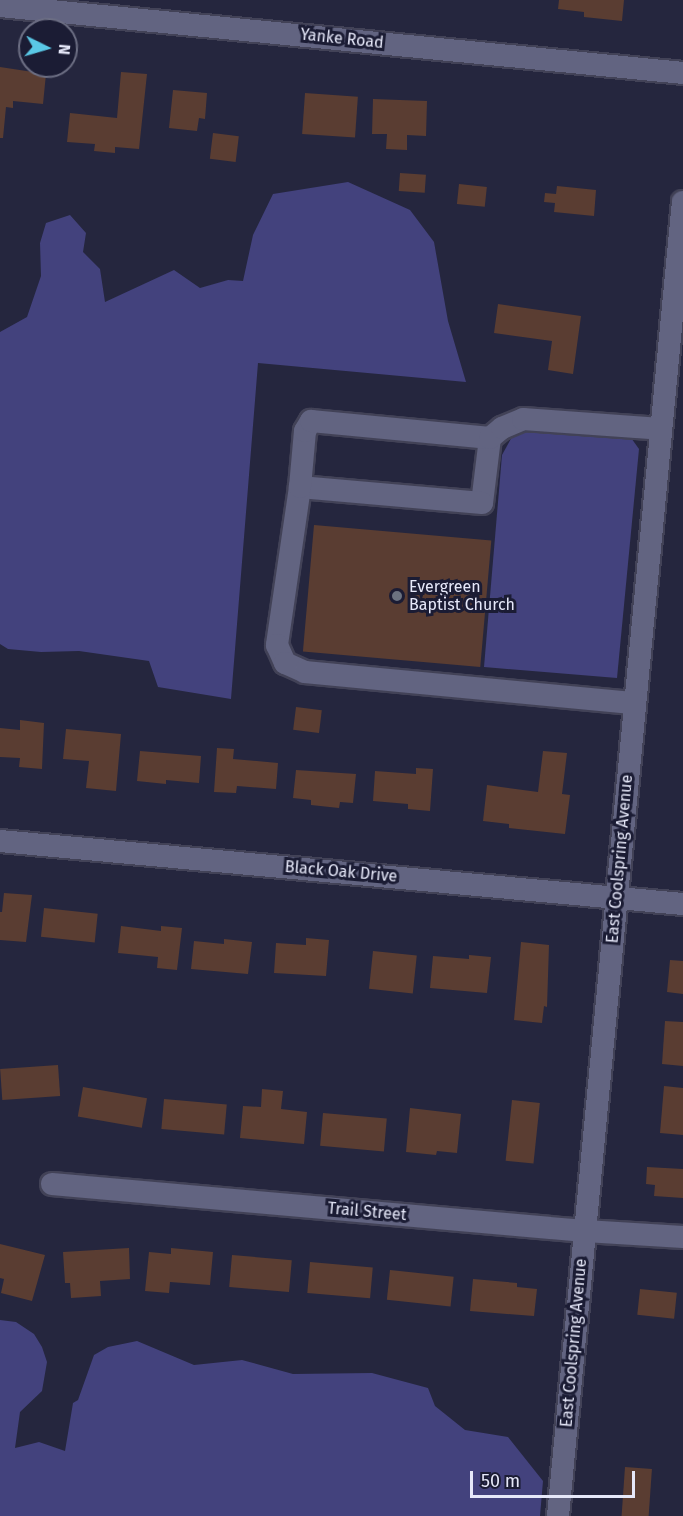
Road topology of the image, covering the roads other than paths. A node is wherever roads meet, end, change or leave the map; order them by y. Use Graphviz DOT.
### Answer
graph roads {
  1 [pos="0,6"];
  2 [pos="683,73"];
  3 [pos="683,202"];
  4 [pos="673,404"];
  5 [pos="661,429"];
  6 [pos="490,438"];
  7 [pos="300,487"];
  8 [pos="635,703"];
  9 [pos="0,841"];
  10 [pos="616,898"];
  11 [pos="683,904"];
  12 [pos="52,1184"];
  13 [pos="585,1231"];
  14 [pos="683,1237"];
  15 [pos="558,1516"];
  1 -- 2 [label="street, Yanke Road"];
  3 -- 4 [label="street, East Coolspring Avenue"];
  4 -- 5 [label="street, East Coolspring Avenue"];
  5 -- 6 [label="street"];
  5 -- 8 [label="street, East Coolspring Avenue"];
  6 -- 7 [label="street"];
  6 -- 7 [label="street"];
  7 -- 8 [label="street"];
  8 -- 10 [label="street, East Coolspring Avenue"];
  9 -- 10 [label="street, Black Oak Drive"];
  10 -- 11 [label="street, Black Oak Drive"];
  10 -- 13 [label="street, East Coolspring Avenue"];
  12 -- 13 [label="street, Trail Street"];
  13 -- 14 [label="street, Trail Street"];
  13 -- 15 [label="street, East Coolspring Avenue"];
}
